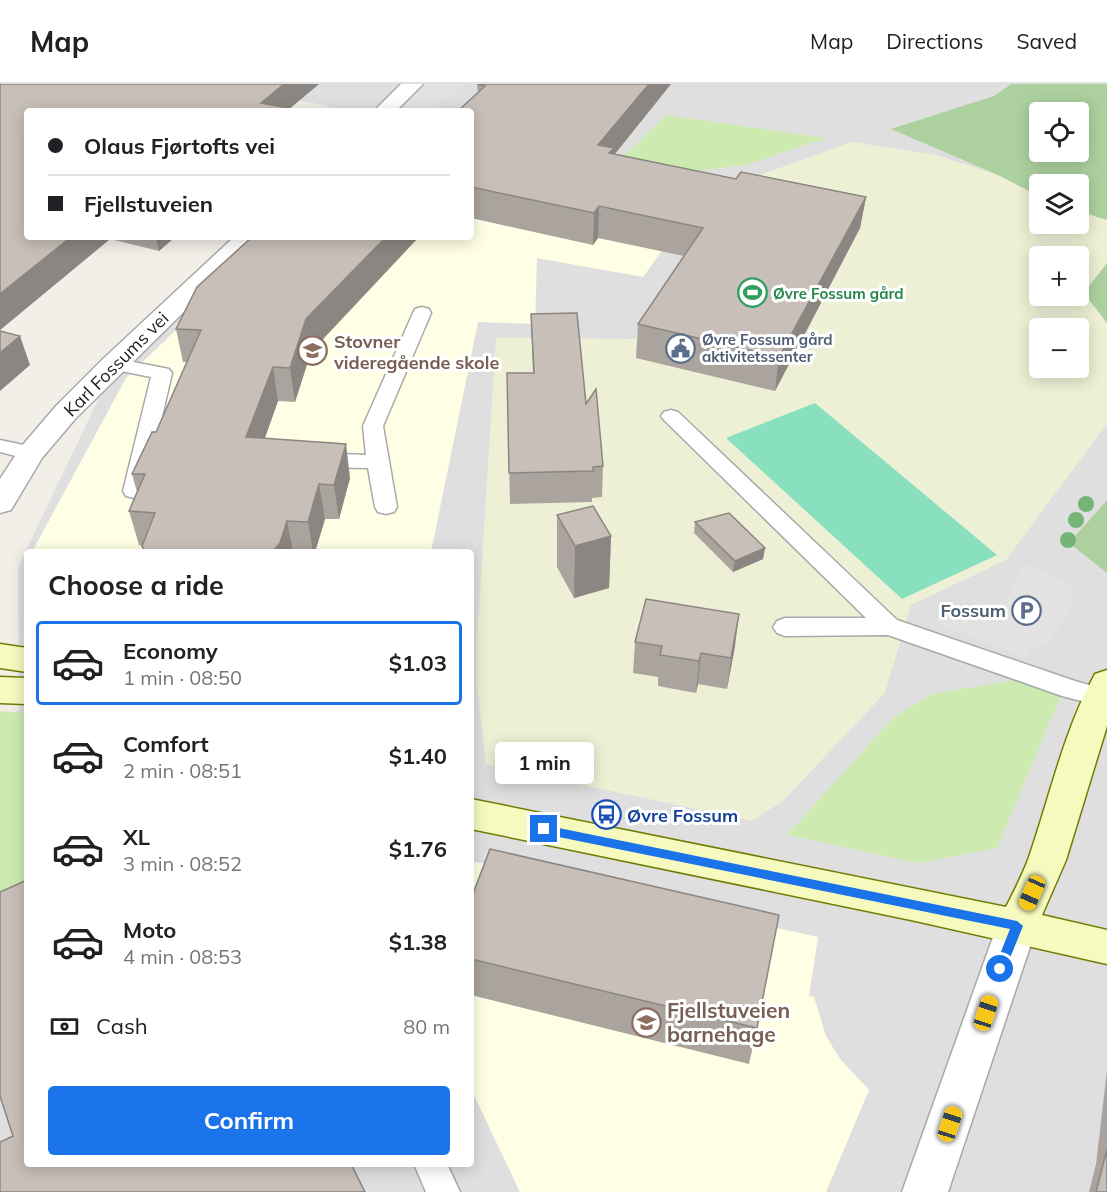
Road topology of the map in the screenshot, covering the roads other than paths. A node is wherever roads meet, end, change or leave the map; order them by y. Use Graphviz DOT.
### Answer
graph roads {
  1 [pos="413,84"];
  2 [pos="387,108"];
  3 [pos="245,240"];
  4 [pos="422,313"];
  5 [pos="113,364"];
  6 [pos="671,416"];
  7 [pos="0,446"];
  8 [pos="31,453"];
  9 [pos="300,459"];
  10 [pos="376,462"];
  11 [pos="134,490"];
  12 [pos="0,503"];
  13 [pos="386,507"];
  14 [pos="889,626"];
  15 [pos="785,627"];
  16 [pos="0,656"];
  17 [pos="24,660"];
  18 [pos="0,690"];
  19 [pos="1104,690"];
  20 [pos="24,691"];
  21 [pos="474,817"];
  22 [pos="1017,926"];
  23 [pos="1107,947"];
  24 [pos="431,1167"];
  25 [pos="443,1192"];
  26 [pos="925,1192"];
  1 -- 2 [label="street"];
  3 -- 5 [label="street, Karl Fossums vei"];
  4 -- 10 [label="lane"];
  5 -- 8 [label="street, Karl Fossums vei"];
  5 -- 11 [label="lane"];
  6 -- 14 [label="lane"];
  7 -- 8 [label="lane"];
  8 -- 12 [label="street, Karl Fossums vei"];
  9 -- 10 [label="lane"];
  10 -- 13 [label="lane"];
  14 -- 15 [label="lane"];
  14 -- 19 [label="lane"];
  16 -- 17 [label="street"];
  18 -- 20 [label="street"];
  19 -- 22 [label="street"];
  21 -- 22 [label="street"];
  22 -- 23 [label="street"];
  22 -- 26 [label="street"];
  24 -- 25 [label="lane"];
}
